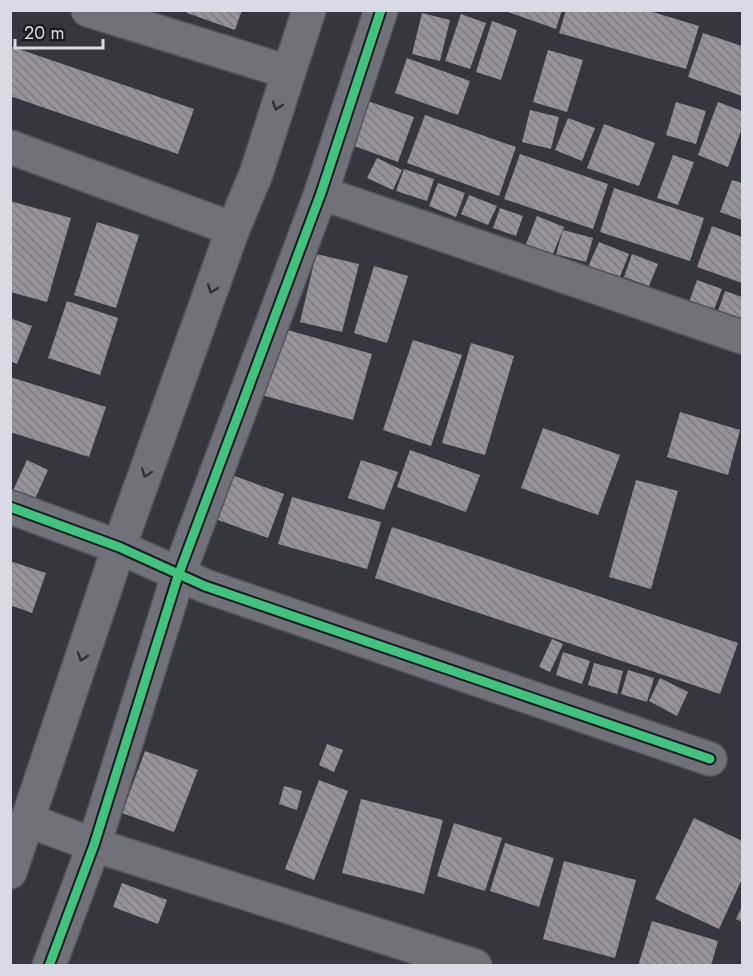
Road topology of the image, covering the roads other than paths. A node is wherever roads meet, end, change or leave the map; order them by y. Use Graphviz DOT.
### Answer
graph roads {
  1 [pos="88,10"];
  2 [pos="309,10"];
  3 [pos="381,10"];
  4 [pos="288,72"];
  5 [pos="10,147"];
  6 [pos="321,193"];
  7 [pos="233,229"];
  8 [pos="742,337"];
  9 [pos="10,507"];
  10 [pos="119,547"];
  11 [pos="178,576"];
  12 [pos="710,759"];
  13 [pos="27,820"];
  14 [pos="94,845"];
  15 [pos="10,872"];
  16 [pos="50,966"];
  17 [pos="475,966"];
  1 -- 4 [label="street"];
  2 -- 4 [label="street"];
  3 -- 6 [label="street"];
  4 -- 7 [label="street, one-way"];
  5 -- 7 [label="street"];
  6 -- 8 [label="street"];
  6 -- 11 [label="street"];
  7 -- 10 [label="street, one-way"];
  9 -- 10 [label="street"];
  10 -- 11 [label="street"];
  10 -- 13 [label="street, one-way"];
  11 -- 12 [label="street"];
  11 -- 14 [label="street"];
  13 -- 14 [label="street"];
  13 -- 15 [label="street"];
  14 -- 16 [label="street"];
  14 -- 17 [label="street"];
}
